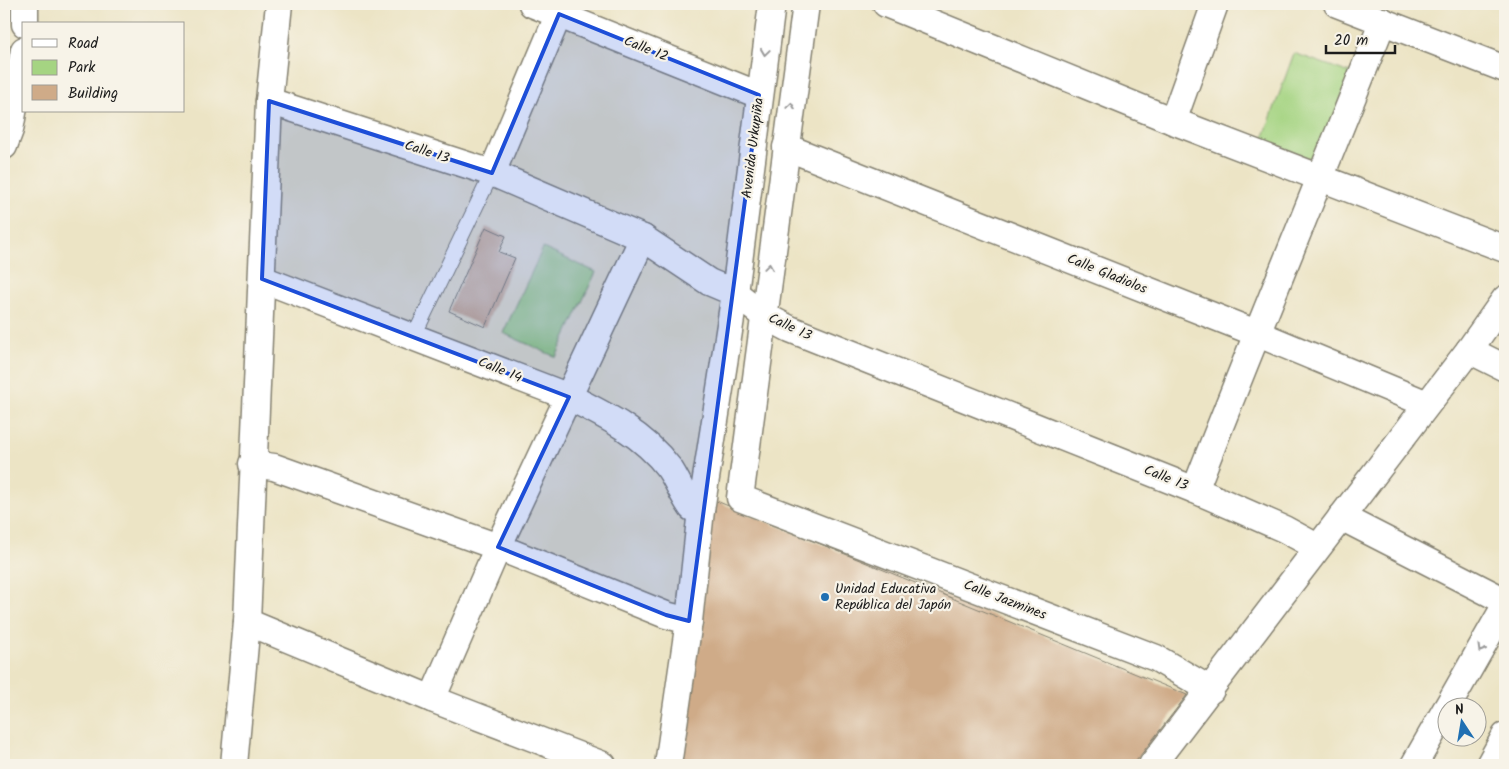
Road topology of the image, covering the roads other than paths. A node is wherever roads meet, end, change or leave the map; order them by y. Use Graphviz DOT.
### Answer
graph roads {
  1 [pos="24,4"];
  2 [pos="280,4"];
  3 [pos="532,4"];
  4 [pos="772,4"];
  5 [pos="806,4"];
  6 [pos="886,4"];
  7 [pos="1215,4"];
  8 [pos="1337,4"];
  9 [pos="561,9"];
  10 [pos="1383,21"];
  11 [pos="25,22"];
  12 [pos="22,61"];
  13 [pos="1505,69"];
  14 [pos="759,95"];
  15 [pos="269,101"];
  16 [pos="1174,121"];
  17 [pos="4,146"];
  18 [pos="786,147"];
  19 [pos="492,173"];
  20 [pos="1322,177"];
  21 [pos="643,238"];
  22 [pos="1505,249"];
  23 [pos="262,279"];
  24 [pos="735,294"];
  25 [pos="1505,299"];
  26 [pos="763,315"];
  27 [pos="1256,333"];
  28 [pos="414,336"];
  29 [pos="1470,350"];
  30 [pos="1505,368"];
  31 [pos="569,397"];
  32 [pos="1427,404"];
  33 [pos="252,464"];
  34 [pos="1195,490"];
  35 [pos="701,510"];
  36 [pos="1341,517"];
  37 [pos="1317,546"];
  38 [pos="498,547"];
  39 [pos="1505,601"];
  40 [pos="1505,606"];
  41 [pos="689,621"];
  42 [pos="247,622"];
  43 [pos="1211,690"];
  44 [pos="1454,696"];
  45 [pos="432,700"];
  46 [pos="1436,727"];
  47 [pos="1505,736"];
  48 [pos="234,765"];
  49 [pos="604,765"];
  50 [pos="668,765"];
  51 [pos="1152,765"];
  52 [pos="1414,765"];
  53 [pos="1489,765"];
  1 -- 11 [label="street"];
  2 -- 15 [label="street"];
  3 -- 9 [label="street, Calle 12"];
  4 -- 14 [label="street, Avenida Urkupiña, one-way"];
  18 -- 5 [label="street, one-way"];
  6 -- 16 [label="street"];
  7 -- 16 [label="street"];
  8 -- 10 [label="street"];
  9 -- 14 [label="street, Calle 12"];
  9 -- 19 [label="street"];
  10 -- 13 [label="street"];
  10 -- 20 [label="street"];
  12 -- 17 [label="street"];
  14 -- 24 [label="street, Avenida Urkupiña"];
  15 -- 19 [label="street, Calle 13"];
  15 -- 23 [label="street"];
  16 -- 20 [label="street"];
  26 -- 18 [label="street, one-way"];
  18 -- 27 [label="street, Calle Gladiolos"];
  19 -- 21 [label="street, Calle 13"];
  19 -- 28 [label="lane"];
  20 -- 22 [label="street"];
  20 -- 27 [label="street"];
  21 -- 24 [label="street, Calle 13"];
  21 -- 31 [label="street"];
  23 -- 28 [label="street, Calle 14"];
  23 -- 33 [label="street"];
  24 -- 26 [label="street, Calle 13"];
  24 -- 35 [label="street, Avenida Urkupiña"];
  25 -- 29 [label="street"];
  26 -- 34 [label="street, Calle 13"];
  26 -- 43 [label="street, Calle Jazmines"];
  27 -- 32 [label="street, Calle Gladiolos"];
  27 -- 34 [label="street"];
  28 -- 31 [label="street, Calle 14"];
  29 -- 30 [label="street"];
  29 -- 32 [label="street"];
  31 -- 35 [label="street, Calle 14"];
  31 -- 38 [label="street"];
  32 -- 36 [label="street"];
  33 -- 38 [label="street"];
  33 -- 42 [label="street"];
  34 -- 37 [label="street, Calle 13"];
  35 -- 41 [label="street, Avenida Urkupiña"];
  36 -- 37 [label="street"];
  36 -- 39 [label="street"];
  37 -- 43 [label="street"];
  38 -- 41 [label="street"];
  38 -- 45 [label="street"];
  40 -- 44 [label="street, one-way"];
  41 -- 50 [label="street, Avenida Urkupiña"];
  42 -- 45 [label="street"];
  42 -- 48 [label="street"];
  43 -- 51 [label="street"];
  45 -- 49 [label="street"];
  46 -- 52 [label="street"];
  47 -- 53 [label="street"];
}
